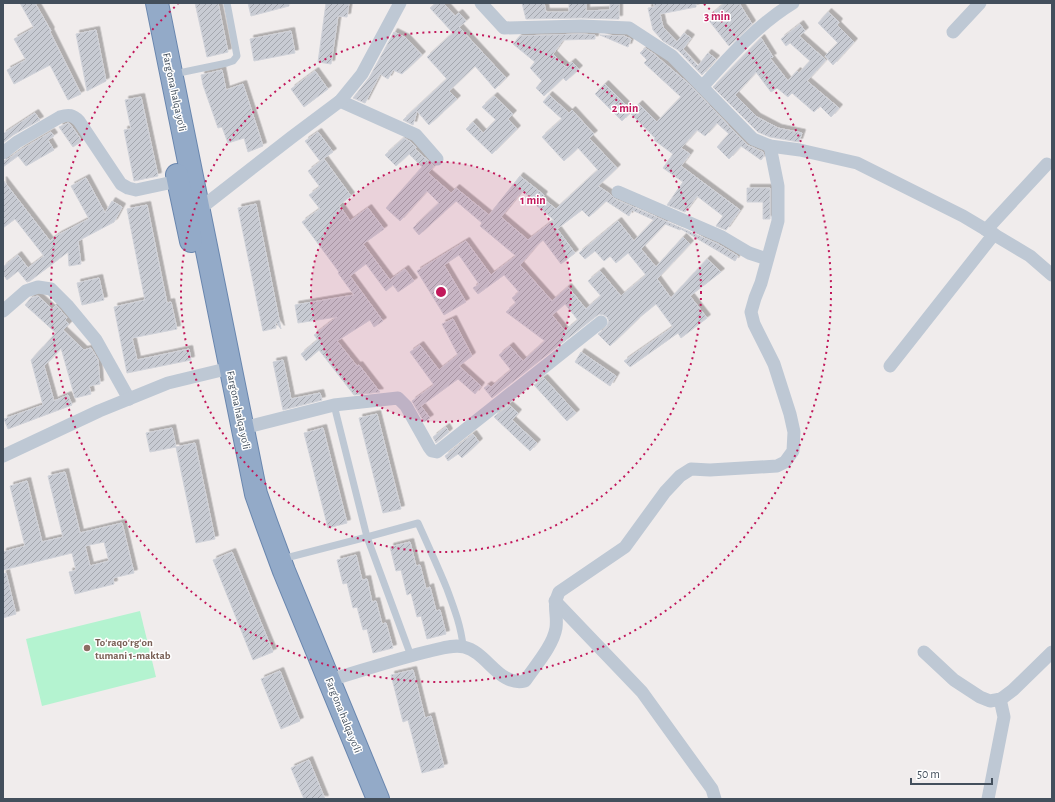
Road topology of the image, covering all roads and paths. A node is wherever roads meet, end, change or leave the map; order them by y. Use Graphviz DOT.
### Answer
graph roads {
  1 [pos="141,3"];
  2 [pos="157,3"];
  3 [pos="228,3"];
  4 [pos="400,3"];
  5 [pos="481,3"];
  6 [pos="793,3"];
  7 [pos="980,3"];
  8 [pos="954,32"];
  9 [pos="171,75"];
  10 [pos="702,87"];
  11 [pos="340,101"];
  12 [pos="770,146"];
  13 [pos="3,153"];
  14 [pos="437,159"];
  15 [pos="1047,164"];
  16 [pos="178,181"];
  17 [pos="618,192"];
  18 [pos="199,206"];
  19 [pos="990,232"];
  20 [pos="767,259"];
  21 [pos="1052,274"];
  22 [pos="3,311"];
  23 [pos="601,322"];
  24 [pos="890,366"];
  25 [pos="224,370"];
  26 [pos="129,399"];
  27 [pos="334,405"];
  28 [pos="243,428"];
  29 [pos="3,456"];
  30 [pos="367,537"];
  31 [pos="280,559"];
  32 [pos="555,601"];
  33 [pos="463,646"];
  34 [pos="924,652"];
  35 [pos="1052,652"];
  36 [pos="411,656"];
  37 [pos="330,680"];
  38 [pos="1000,699"];
  39 [pos="363,799"];
  40 [pos="378,799"];
  41 [pos="715,799"];
  42 [pos="988,799"];
  1 -- 16 [label="highway, Farg‘ona halqa yo‘li"];
  2 -- 9 [label="highway, Farg‘ona halqa yo‘li"];
  3 -- 9 [label="lane"];
  4 -- 11 [label="street"];
  5 -- 10 [label="street"];
  6 -- 10 [label="street"];
  7 -- 8 [label="street"];
  9 -- 18 [label="highway, Farg‘ona halqa yo‘li"];
  10 -- 12 [label="street"];
  11 -- 14 [label="street"];
  11 -- 18 [label="street"];
  12 -- 19 [label="street"];
  12 -- 20 [label="street"];
  13 -- 16 [label="street"];
  15 -- 19 [label="street"];
  16 -- 25 [label="highway, Farg‘ona halqa yo‘li"];
  17 -- 20 [label="street"];
  18 -- 25 [label="highway, Farg‘ona halqa yo‘li"];
  19 -- 21 [label="street"];
  19 -- 24 [label="street"];
  20 -- 32 [label="street"];
  22 -- 26 [label="street"];
  23 -- 27 [label="street"];
  25 -- 26 [label="street"];
  25 -- 28 [label="highway, Farg‘ona halqa yo‘li"];
  25 -- 39 [label="highway, Farg‘ona halqa yo‘li"];
  26 -- 29 [label="street"];
  27 -- 28 [label="street"];
  27 -- 30 [label="lane"];
  28 -- 31 [label="highway, Farg‘ona halqa yo‘li"];
  30 -- 31 [label="lane"];
  30 -- 33 [label="lane"];
  30 -- 36 [label="lane"];
  31 -- 37 [label="highway, Farg‘ona halqa yo‘li"];
  32 -- 33 [label="street"];
  32 -- 41 [label="street"];
  33 -- 36 [label="street"];
  34 -- 38 [label="street"];
  35 -- 38 [label="street"];
  36 -- 37 [label="street"];
  37 -- 40 [label="highway, Farg‘ona halqa yo‘li"];
  38 -- 42 [label="street"];
}
